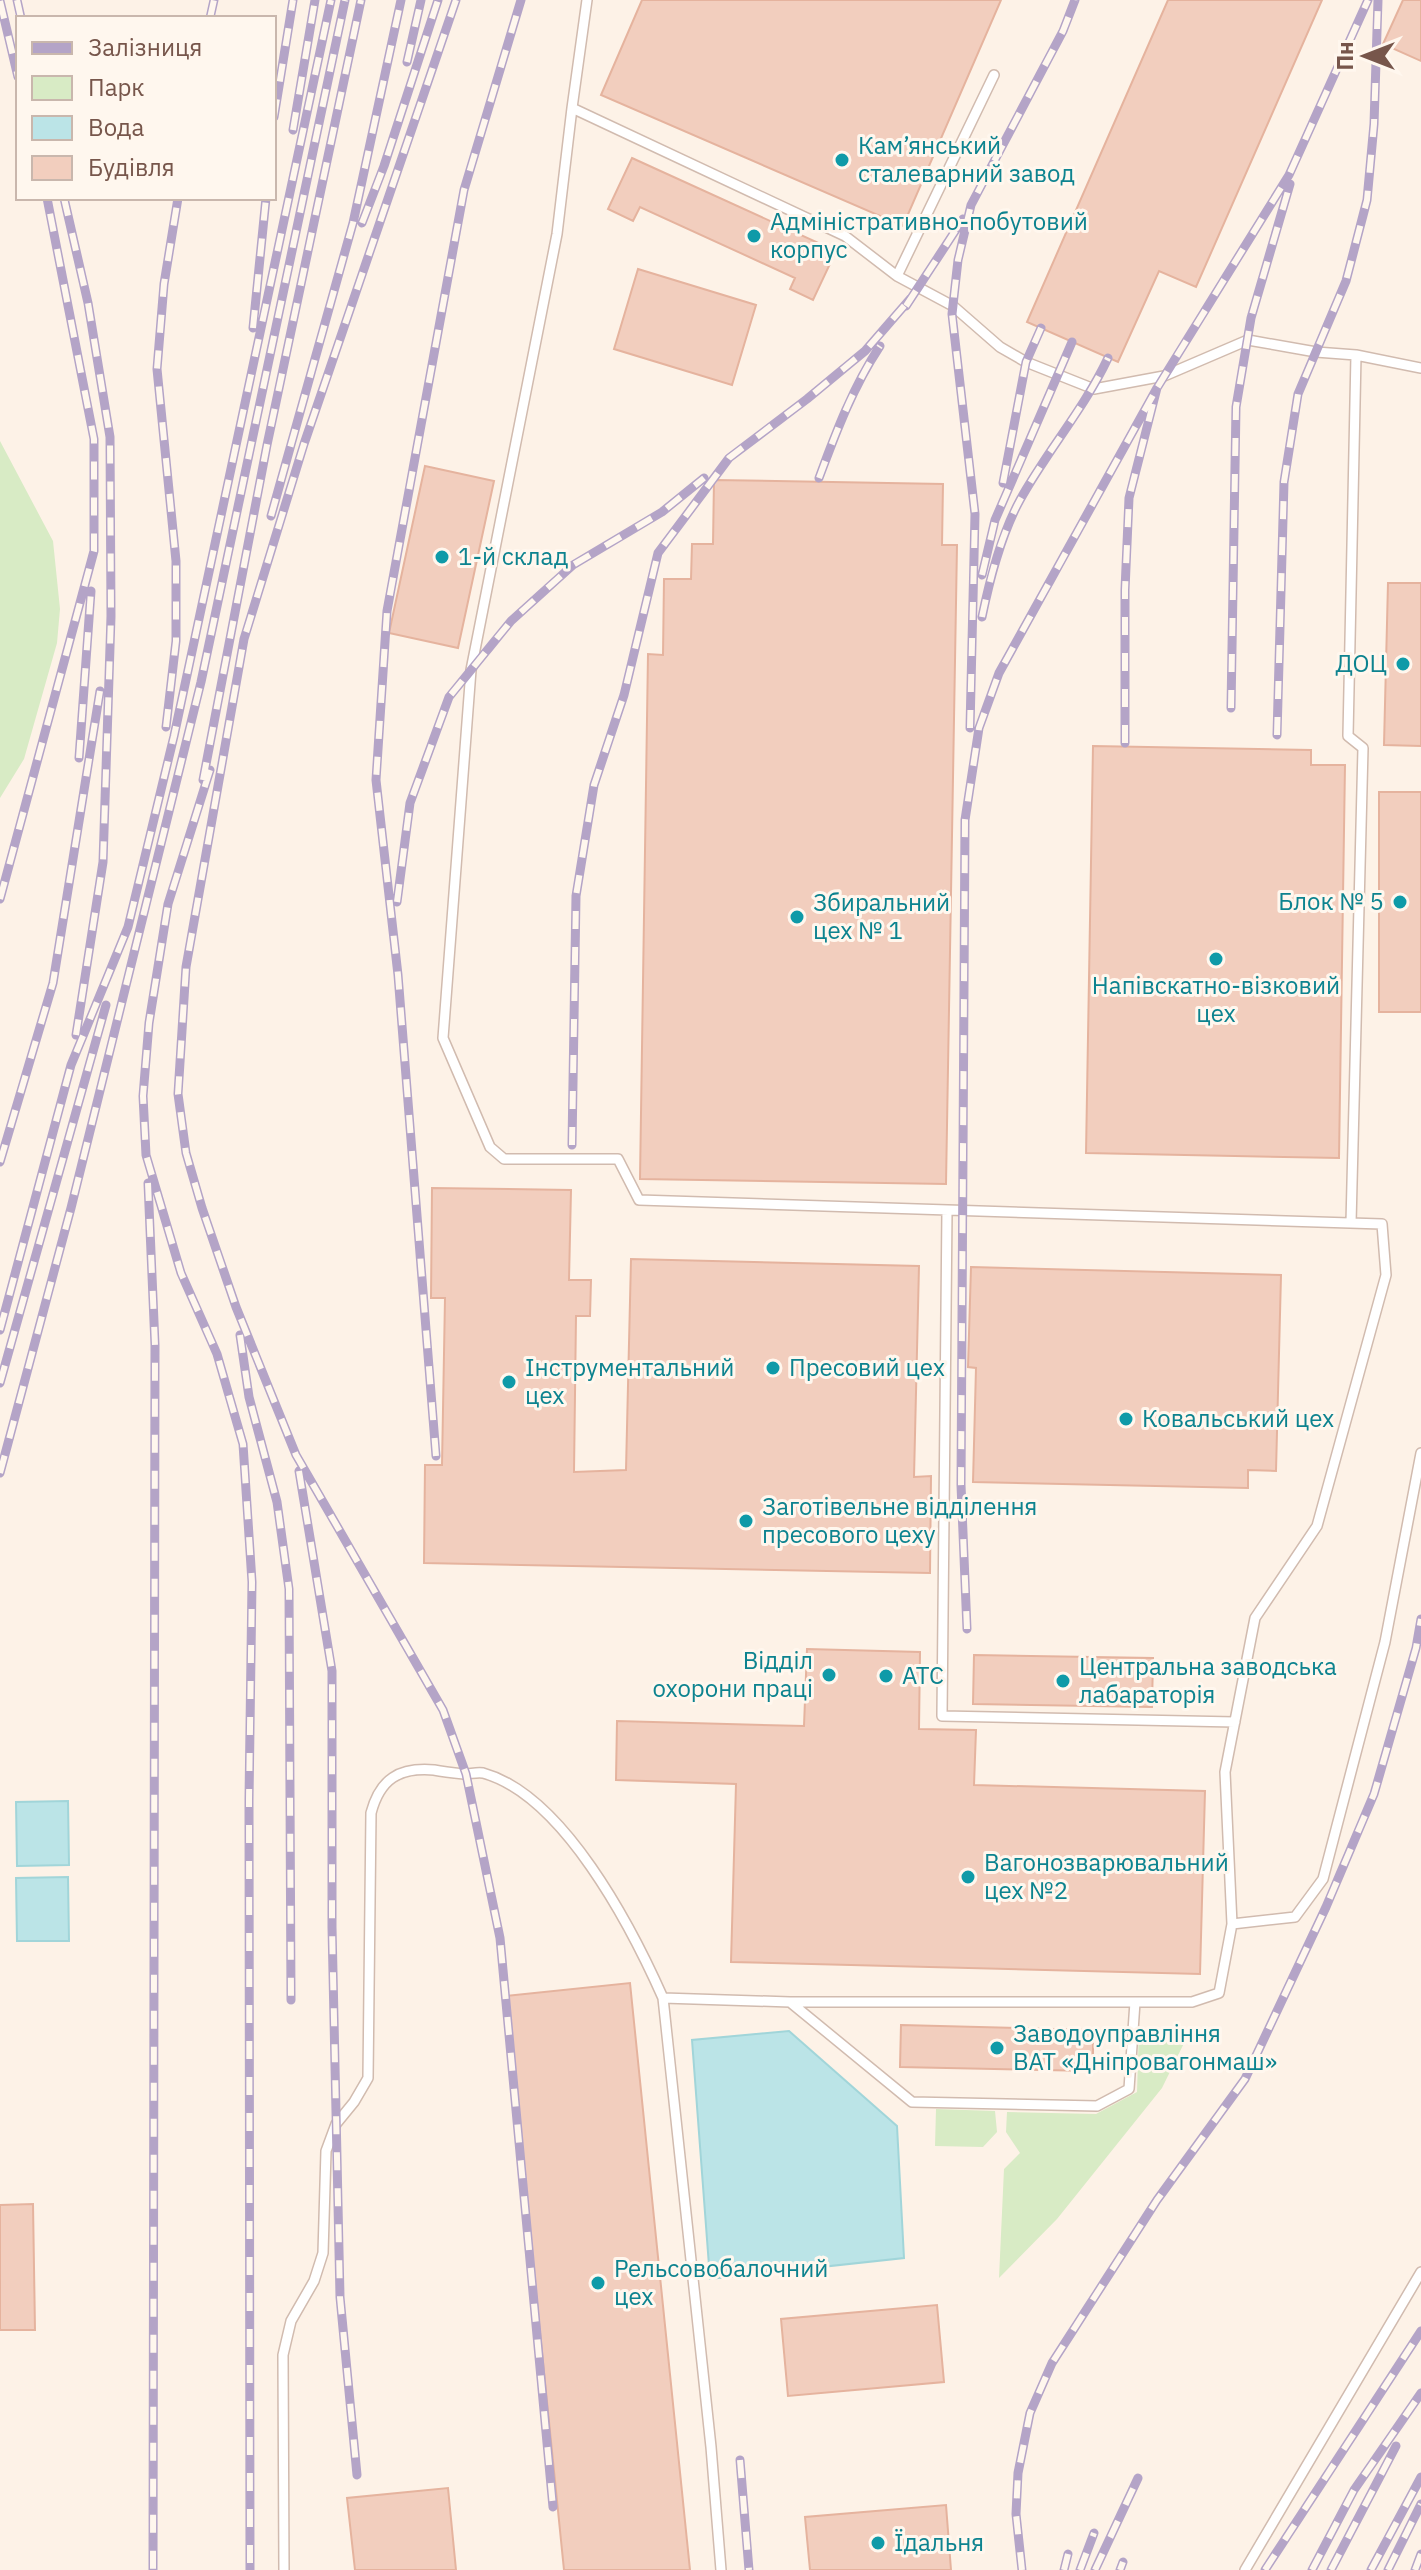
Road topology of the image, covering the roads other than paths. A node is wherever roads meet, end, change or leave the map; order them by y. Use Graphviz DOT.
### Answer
graph roads {
  1 [pos="587,0"];
  2 [pos="994,75"];
  3 [pos="572,108"];
  4 [pos="897,276"];
  5 [pos="1356,355"];
  6 [pos="1421,368"];
  7 [pos="947,1210"];
  8 [pos="1351,1223"];
  9 [pos="1421,1453"];
  10 [pos="1235,1722"];
  11 [pos="1232,1924"];
  12 [pos="663,1998"];
  13 [pos="790,2002"];
  14 [pos="1135,2002"];
  15 [pos="1421,2272"];
  16 [pos="284,2570"];
  17 [pos="721,2570"];
  18 [pos="1245,2570"];
  1 -- 3 [label="lane"];
  2 -- 4 [label="lane"];
  3 -- 4 [label="lane"];
  3 -- 7 [label="lane"];
  4 -- 5 [label="lane"];
  5 -- 6 [label="lane"];
  5 -- 8 [label="lane"];
  7 -- 8 [label="lane"];
  7 -- 10 [label="lane"];
  8 -- 10 [label="lane"];
  9 -- 11 [label="lane"];
  10 -- 11 [label="lane"];
  11 -- 14 [label="lane"];
  12 -- 13 [label="lane"];
  12 -- 16 [label="lane"];
  12 -- 17 [label="lane"];
  13 -- 14 [label="lane"];
  13 -- 14 [label="lane"];
  15 -- 18 [label="lane"];
}
